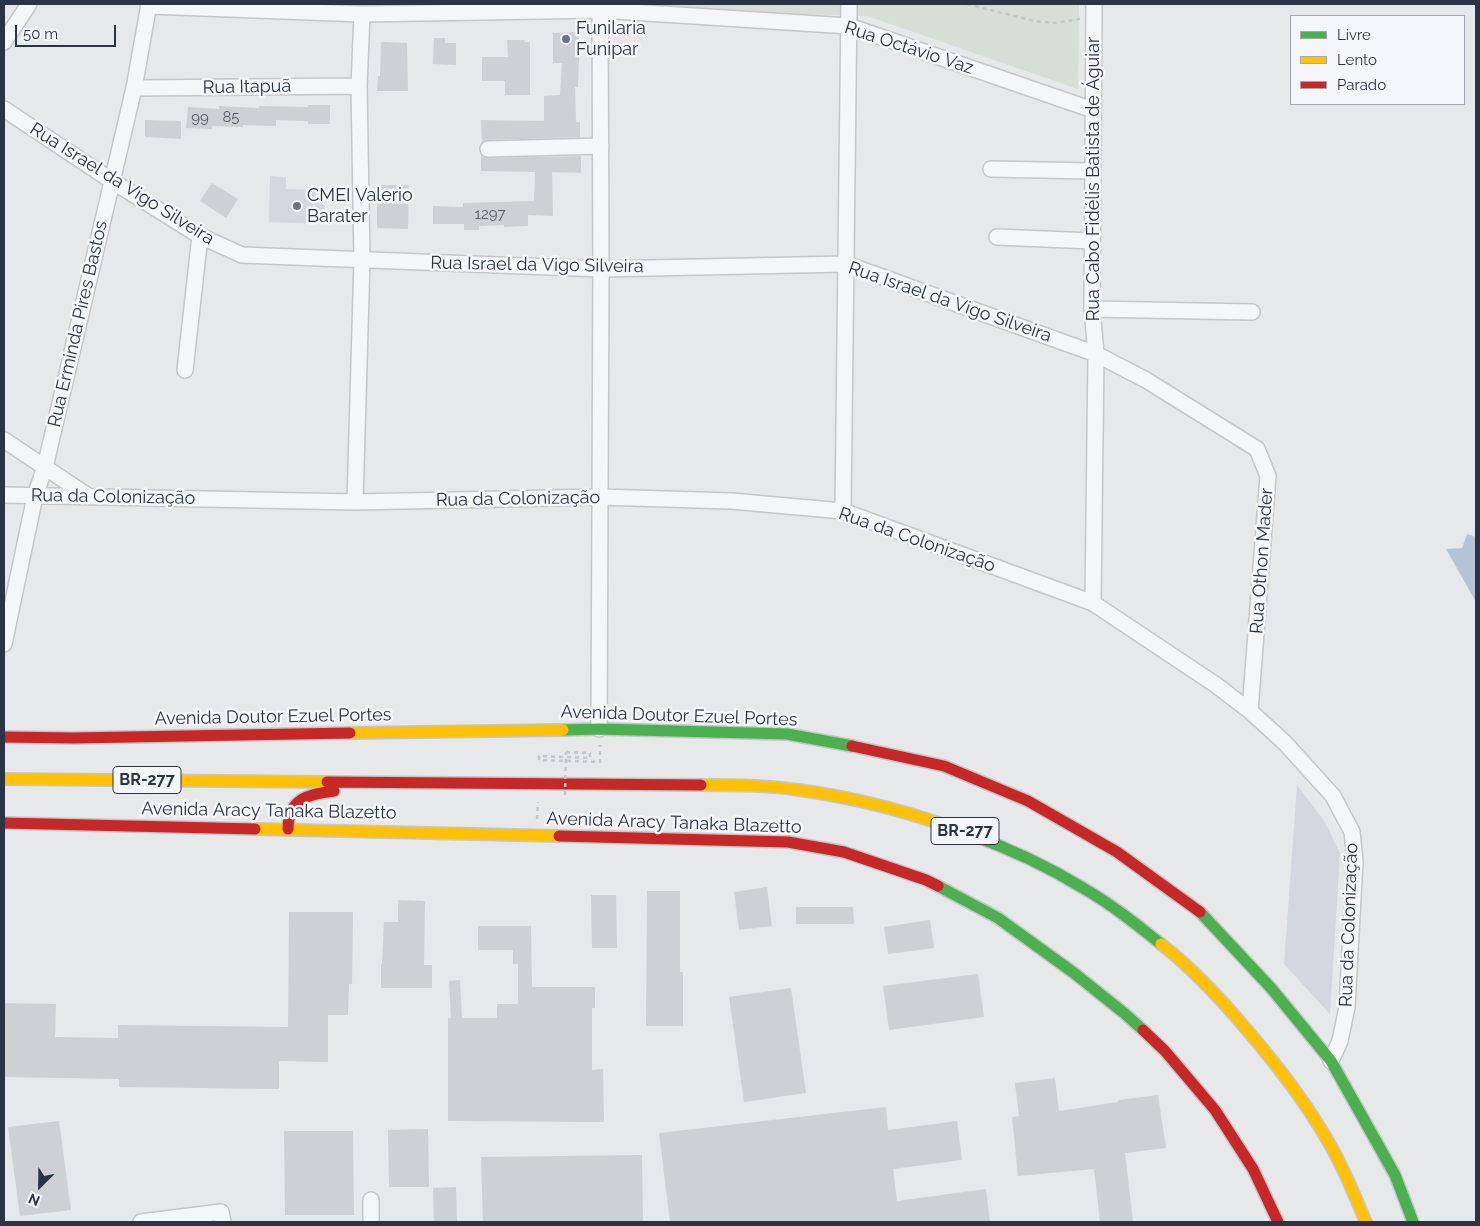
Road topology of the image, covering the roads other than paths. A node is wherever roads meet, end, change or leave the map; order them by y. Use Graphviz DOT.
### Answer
graph roads {
  1 [pos="28,4"];
  2 [pos="849,4"];
  3 [pos="149,5"];
  4 [pos="600,7"];
  5 [pos="1094,11"];
  6 [pos="362,14"];
  7 [pos="849,26"];
  8 [pos="4,42"];
  9 [pos="359,86"];
  10 [pos="134,88"];
  11 [pos="4,109"];
  12 [pos="1093,110"];
  13 [pos="601,146"];
  14 [pos="488,149"];
  15 [pos="991,170"];
  16 [pos="1092,171"];
  17 [pos="112,181"];
  18 [pos="200,236"];
  19 [pos="996,237"];
  20 [pos="1092,241"];
  21 [pos="362,260"];
  22 [pos="846,264"];
  23 [pos="601,268"];
  24 [pos="1092,309"];
  25 [pos="1252,312"];
  26 [pos="1096,354"];
  27 [pos="185,370"];
  28 [pos="4,440"];
  29 [pos="45,467"];
  30 [pos="4,495"];
  31 [pos="35,496"];
  32 [pos="88,496"];
  33 [pos="600,497"];
  34 [pos="355,502"];
  35 [pos="843,511"];
  36 [pos="1093,603"];
  37 [pos="4,644"];
  38 [pos="1250,711"];
  39 [pos="599,730"];
  40 [pos="4,737"];
  41 [pos="4,779"];
  42 [pos="393,781"];
  43 [pos="4,823"];
  44 [pos="288,829"];
  45 [pos="1331,1061"];
  46 [pos="370,1200"];
  47 [pos="141,1222"];
  48 [pos="223,1222"];
  49 [pos="371,1222"];
  50 [pos="1278,1222"];
  51 [pos="1366,1222"];
  52 [pos="1413,1222"];
  1 -- 8 [label="street"];
  2 -- 7 [label="street"];
  3 -- 6 [label="street, Rua Octávio Vaz"];
  3 -- 10 [label="street, Rua Erminda Pires Bastos"];
  4 -- 6 [label="street, Rua Octávio Vaz"];
  4 -- 7 [label="street, Rua Octávio Vaz"];
  4 -- 13 [label="street"];
  5 -- 12 [label="street, Rua Cabo Fidélis Batista de Águiar"];
  6 -- 9 [label="street"];
  7 -- 12 [label="street, Rua Octávio Vaz"];
  7 -- 22 [label="street"];
  9 -- 10 [label="street, Rua Itapuã"];
  9 -- 21 [label="street"];
  10 -- 17 [label="street, Rua Erminda Pires Bastos"];
  11 -- 17 [label="street, Rua Israel da Vigo Silveira"];
  12 -- 16 [label="street, Rua Cabo Fidélis Batista de Águiar"];
  13 -- 14 [label="street"];
  13 -- 23 [label="street"];
  15 -- 16 [label="street"];
  16 -- 20 [label="street, Rua Cabo Fidélis Batista de Águiar"];
  17 -- 18 [label="street, Rua Israel da Vigo Silveira"];
  17 -- 29 [label="street, Rua Erminda Pires Bastos"];
  18 -- 21 [label="street, Rua Israel da Vigo Silveira"];
  18 -- 27 [label="street"];
  19 -- 20 [label="street"];
  20 -- 24 [label="street, Rua Cabo Fidélis Batista de Águiar"];
  21 -- 23 [label="street, Rua Israel da Vigo Silveira"];
  21 -- 34 [label="street"];
  22 -- 23 [label="street, Rua Israel da Vigo Silveira"];
  22 -- 26 [label="street, Rua Israel da Vigo Silveira"];
  22 -- 35 [label="street"];
  23 -- 33 [label="street"];
  24 -- 25 [label="street"];
  24 -- 26 [label="street, Rua Cabo Fidélis Batista de Águiar"];
  26 -- 36 [label="street, Rua Cabo Fidélis Batista de Águiar"];
  26 -- 38 [label="street, Rua Othon Mader"];
  28 -- 29 [label="street"];
  29 -- 31 [label="street, Rua Erminda Pires Bastos"];
  29 -- 32 [label="street"];
  30 -- 31 [label="street, Rua da Colonização"];
  31 -- 32 [label="street, Rua da Colonização"];
  31 -- 37 [label="street, Rua Erminda Pires Bastos"];
  32 -- 34 [label="street, Rua da Colonização"];
  33 -- 34 [label="street, Rua da Colonização"];
  33 -- 35 [label="street, Rua da Colonização"];
  33 -- 39 [label="street"];
  35 -- 36 [label="street, Rua da Colonização"];
  36 -- 38 [label="street, Rua da Colonização"];
  38 -- 45 [label="street, Rua da Colonização"];
  39 -- 40 [label="main road, Avenida Doutor Ezuel Portes"];
  39 -- 45 [label="main road, Avenida Doutor Ezuel Portes"];
  41 -- 42 [label="main road, BR-277"];
  42 -- 44 [label="main road"];
  42 -- 51 [label="main road, BR-277"];
  43 -- 44 [label="main road, Avenida Aracy Tanaka Blazetto"];
  44 -- 50 [label="main road, Avenida Aracy Tanaka Blazetto"];
  45 -- 52 [label="main road, Avenida Doutor Ezuel Portes"];
  46 -- 49 [label="street"];
  47 -- 48 [label="street"];
}
